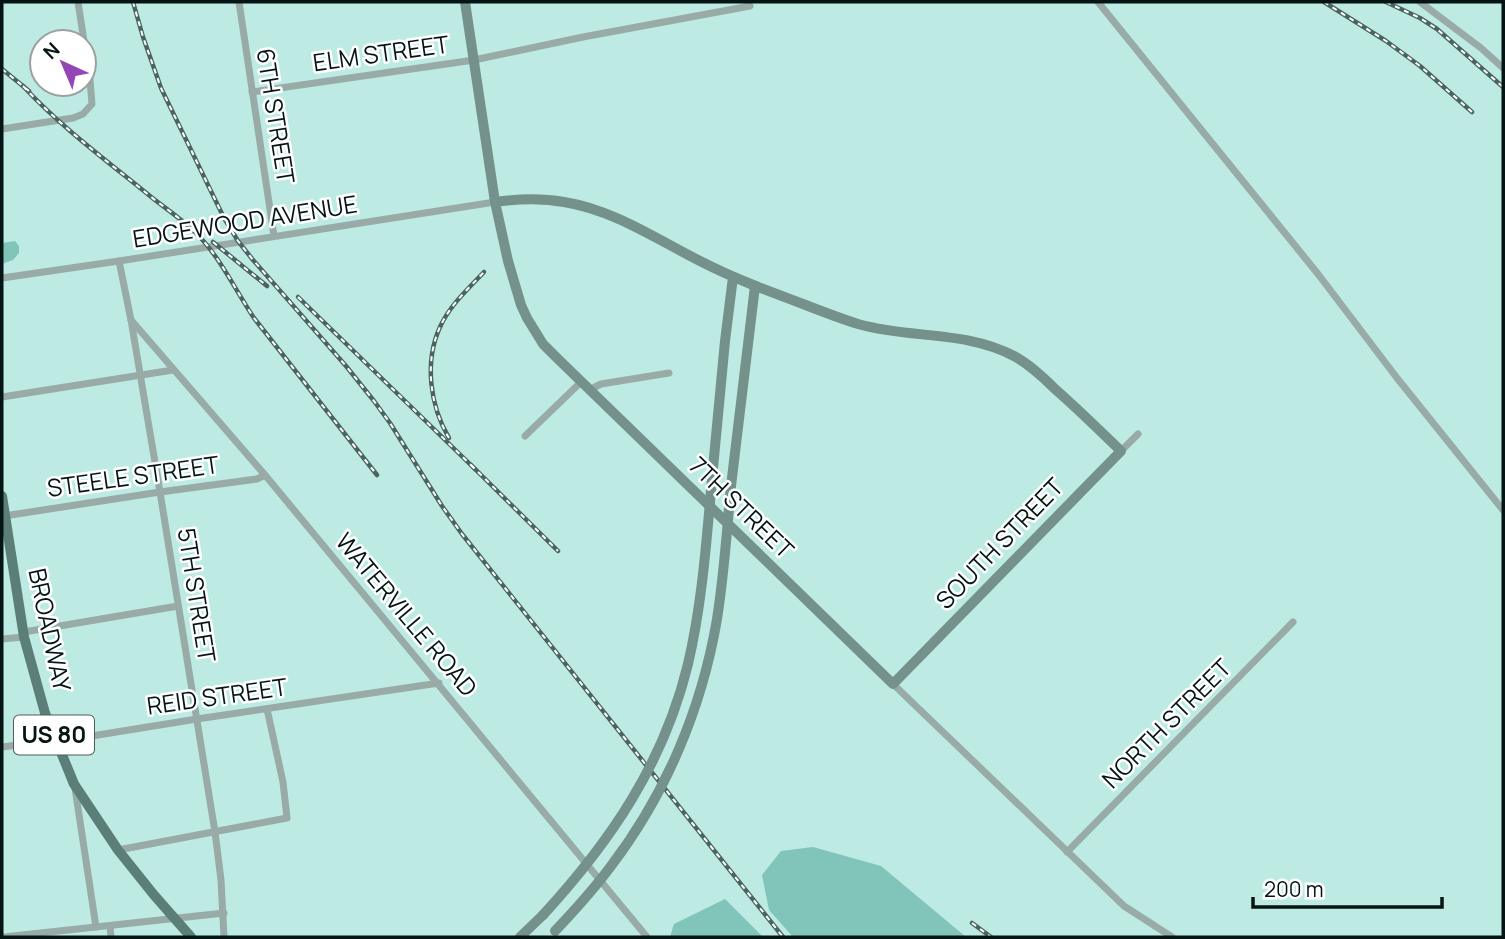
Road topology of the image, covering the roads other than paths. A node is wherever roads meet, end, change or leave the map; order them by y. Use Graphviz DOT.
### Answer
graph roads {
  1 [pos="78,2"];
  2 [pos="239,2"];
  3 [pos="465,2"];
  4 [pos="1098,2"];
  5 [pos="1420,2"];
  6 [pos="750,6"];
  7 [pos="474,60"];
  8 [pos="1503,68"];
  9 [pos="252,92"];
  10 [pos="2,129"];
  11 [pos="495,202"];
  12 [pos="274,236"];
  13 [pos="119,261"];
  14 [pos="733,277"];
  15 [pos="2,278"];
  16 [pos="755,286"];
  17 [pos="131,320"];
  18 [pos="173,370"];
  19 [pos="669,373"];
  20 [pos="141,375"];
  21 [pos="581,382"];
  22 [pos="589,390"];
  23 [pos="2,397"];
  24 [pos="1138,433"];
  25 [pos="525,436"];
  26 [pos="1121,452"];
  27 [pos="265,475"];
  28 [pos="160,492"];
  29 [pos="2,496"];
  30 [pos="1503,510"];
  31 [pos="3,516"];
  32 [pos="178,606"];
  33 [pos="1293,622"];
  34 [pos="24,634"];
  35 [pos="2,639"];
  36 [pos="439,683"];
  37 [pos="893,684"];
  38 [pos="267,709"];
  39 [pos="197,719"];
  40 [pos="55,740"];
  41 [pos="2,747"];
  42 [pos="74,783"];
  43 [pos="215,832"];
  44 [pos="118,850"];
  45 [pos="1067,852"];
  46 [pos="223,913"];
  47 [pos="174,918"];
  48 [pos="110,926"];
  49 [pos="96,927"];
  50 [pos="552,934"];
  51 [pos="4,937"];
  52 [pos="111,937"];
  53 [pos="191,937"];
  54 [pos="224,937"];
  55 [pos="520,937"];
  56 [pos="647,937"];
  57 [pos="1172,937"];
  1 -- 10 [label="street"];
  2 -- 9 [label="street, 6TH STREET"];
  3 -- 7 [label="street, 7TH STREET"];
  4 -- 30 [label="street"];
  5 -- 8 [label="street"];
  6 -- 7 [label="street, ELM STREET"];
  7 -- 9 [label="street, ELM STREET"];
  7 -- 11 [label="street, 7TH STREET"];
  9 -- 12 [label="street, 6TH STREET"];
  11 -- 12 [label="street, EDGEWOOD AVENUE"];
  11 -- 14 [label="street"];
  11 -- 21 [label="street, 7TH STREET"];
  12 -- 13 [label="street, EDGEWOOD AVENUE"];
  13 -- 15 [label="street, EDGEWOOD AVENUE"];
  13 -- 17 [label="street, 5TH STREET"];
  14 -- 16 [label="street"];
  14 -- 55 [label="street, bridge"];
  16 -- 26 [label="street"];
  16 -- 50 [label="street, bridge"];
  17 -- 18 [label="street, WATERVILLE ROAD"];
  17 -- 20 [label="street, 5TH STREET"];
  18 -- 20 [label="street"];
  18 -- 27 [label="street, WATERVILLE ROAD"];
  19 -- 22 [label="street"];
  20 -- 23 [label="street"];
  20 -- 28 [label="street, 5TH STREET"];
  21 -- 22 [label="street, 7TH STREET"];
  21 -- 25 [label="street"];
  22 -- 37 [label="street, 7TH STREET"];
  24 -- 26 [label="street, SOUTH STREET"];
  26 -- 37 [label="street, SOUTH STREET"];
  27 -- 28 [label="street, STEELE STREET"];
  27 -- 36 [label="street, WATERVILLE ROAD"];
  28 -- 31 [label="street, STEELE STREET"];
  28 -- 32 [label="street, 5TH STREET"];
  29 -- 31 [label="main road, BROADWAY / US 80"];
  31 -- 34 [label="main road, BROADWAY / US 80"];
  32 -- 34 [label="street"];
  32 -- 39 [label="street, 5TH STREET"];
  33 -- 45 [label="street, NORTH STREET"];
  34 -- 35 [label="street"];
  34 -- 40 [label="main road, BROADWAY / US 80"];
  36 -- 38 [label="street, REID STREET"];
  36 -- 56 [label="street, WATERVILLE ROAD"];
  37 -- 45 [label="street, 7TH STREET"];
  38 -- 39 [label="street, REID STREET"];
  38 -- 43 [label="street"];
  39 -- 40 [label="street, REID STREET"];
  39 -- 43 [label="street, 5TH STREET"];
  40 -- 41 [label="street, REID STREET"];
  40 -- 42 [label="main road, BROADWAY / US 80"];
  42 -- 44 [label="main road, BROADWAY / US 80"];
  42 -- 49 [label="street"];
  43 -- 44 [label="street"];
  43 -- 46 [label="street, 5TH STREET"];
  44 -- 47 [label="main road, BROADWAY / US 80"];
  45 -- 57 [label="street, 7TH STREET"];
  46 -- 47 [label="street"];
  46 -- 54 [label="street, 5TH STREET"];
  47 -- 48 [label="street"];
  47 -- 53 [label="main road, BROADWAY / US 80"];
  48 -- 49 [label="street"];
  48 -- 52 [label="street"];
  49 -- 51 [label="street"];
}
